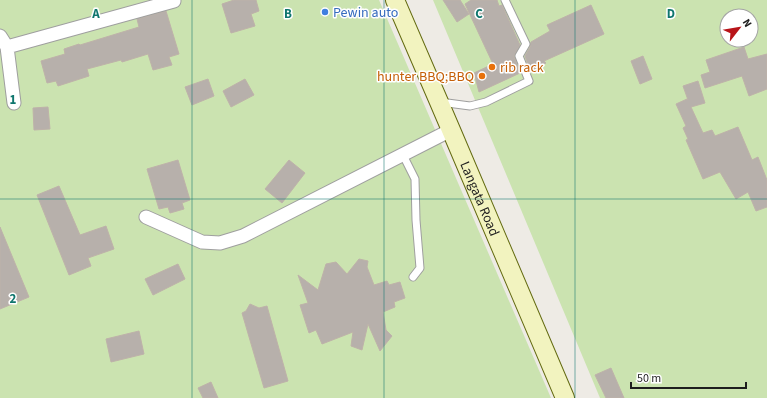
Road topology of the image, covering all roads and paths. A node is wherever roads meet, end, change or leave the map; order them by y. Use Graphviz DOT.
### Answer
graph roads {
  1 [pos="395,0"];
  2 [pos="505,0"];
  3 [pos="174,1"];
  4 [pos="0,36"];
  5 [pos="7,47"];
  6 [pos="439,102"];
  7 [pos="14,103"];
  8 [pos="451,130"];
  9 [pos="403,155"];
  10 [pos="146,217"];
  11 [pos="413,277"];
  12 [pos="565,398"];
  1 -- 6 [label="main road, Langata Road"];
  2 -- 6 [label="lane"];
  3 -- 5 [label="street"];
  4 -- 5 [label="street"];
  5 -- 7 [label="street"];
  6 -- 8 [label="main road, Langata Road"];
  8 -- 9 [label="street"];
  8 -- 12 [label="main road, Langata Road"];
  9 -- 10 [label="street"];
  9 -- 11 [label="lane"];
}
